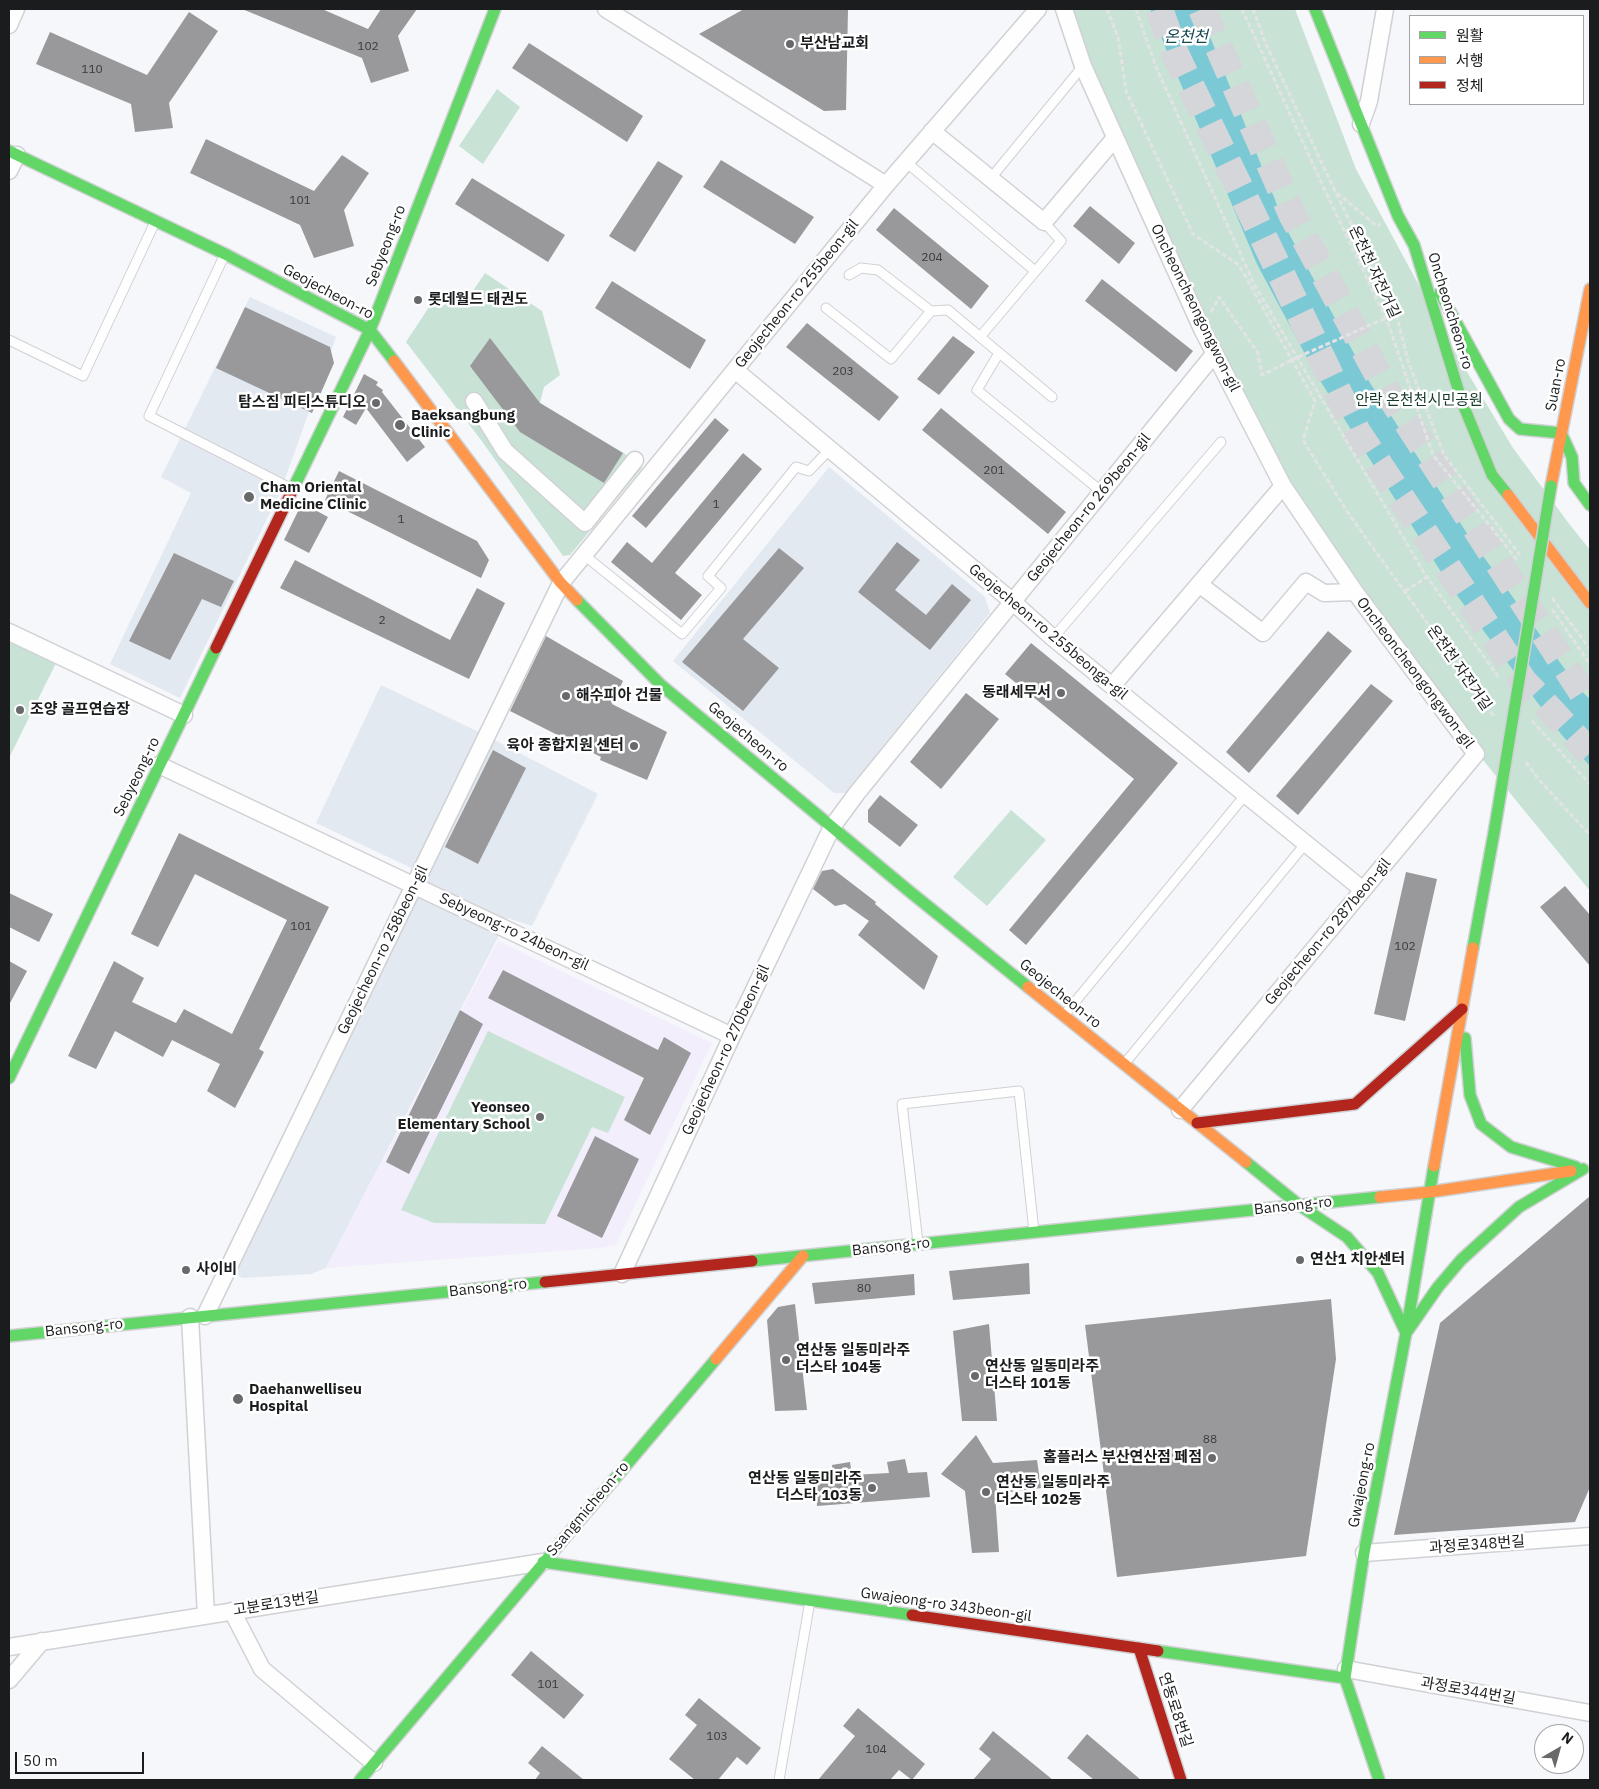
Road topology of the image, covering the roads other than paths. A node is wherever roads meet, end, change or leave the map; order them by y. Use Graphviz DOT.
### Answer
graph roads {
  1 [pos="16,9"];
  2 [pos="496,9"];
  3 [pos="606,9"];
  4 [pos="1038,9"];
  5 [pos="1064,9"];
  6 [pos="1315,9"];
  7 [pos="1385,9"];
  8 [pos="9,25"];
  9 [pos="1083,66"];
  10 [pos="1361,124"];
  11 [pos="932,131"];
  12 [pos="1115,138"];
  13 [pos="13,153"];
  14 [pos="906,162"];
  15 [pos="9,171"];
  16 [pos="991,178"];
  17 [pos="886,185"];
  18 [pos="155,221"];
  19 [pos="1044,222"];
  20 [pos="1414,245"];
  21 [pos="225,254"];
  22 [pos="1035,271"];
  23 [pos="849,275"];
  24 [pos="1590,290"];
  25 [pos="826,308"];
  26 [pos="931,311"];
  27 [pos="1588,312"];
  28 [pos="370,330"];
  29 [pos="980,338"];
  30 [pos="9,340"];
  31 [pos="999,353"];
  32 [pos="1215,353"];
  33 [pos="735,370"];
  34 [pos="1052,397"];
  35 [pos="474,401"];
  36 [pos="1561,433"];
  37 [pos="1221,442"];
  38 [pos="830,449"];
  39 [pos="635,460"];
  40 [pos="1283,486"];
  41 [pos="292,490"];
  42 [pos="1102,492"];
  43 [pos="1590,505"];
  44 [pos="584,555"];
  45 [pos="561,583"];
  46 [pos="1199,584"];
  47 [pos="1355,592"];
  48 [pos="1013,602"];
  49 [pos="1590,603"];
  50 [pos="9,632"];
  51 [pos="1053,638"];
  52 [pos="1112,686"];
  53 [pos="184,715"];
  54 [pos="1476,754"];
  55 [pos="160,765"];
  56 [pos="1246,794"];
  57 [pos="832,827"];
  58 [pos="1495,827"];
  59 [pos="1306,843"];
  60 [pos="414,886"];
  61 [pos="1364,890"];
  62 [pos="1462,1009"];
  63 [pos="1064,1016"];
  64 [pos="732,1036"];
  65 [pos="1124,1064"];
  66 [pos="9,1078"];
  67 [pos="1180,1110"];
  68 [pos="1197,1124"];
  69 [pos="1586,1169"];
  70 [pos="1430,1192"];
  71 [pos="1299,1206"];
  72 [pos="1034,1232"];
  73 [pos="918,1244"];
  74 [pos="803,1256"];
  75 [pos="622,1274"];
  76 [pos="197,1317"];
  77 [pos="1406,1332"];
  78 [pos="9,1336"];
  79 [pos="1590,1536"];
  80 [pos="1364,1553"];
  81 [pos="543,1562"];
  82 [pos="810,1601"];
  83 [pos="232,1611"];
  84 [pos="206,1615"];
  85 [pos="42,1641"];
  86 [pos="9,1646"];
  87 [pos="1139,1648"];
  88 [pos="1346,1673"];
  89 [pos="9,1680"];
  90 [pos="1590,1713"];
  91 [pos="374,1763"];
  92 [pos="360,1780"];
  93 [pos="780,1780"];
  94 [pos="1181,1780"];
  95 [pos="1379,1780"];
  1 -- 8 [label="street"];
  2 -- 28 [label="main road, Sebyeong-ro"];
  3 -- 17 [label="street"];
  4 -- 11 [label="street, Geojecheon-ro 255beon-gil"];
  5 -- 9 [label="street, Oncheoncheongongwon-gil"];
  6 -- 10 [label="main road, Oncheoncheon-ro"];
  7 -- 10 [label="street"];
  9 -- 12 [label="street, Oncheoncheongongwon-gil"];
  9 -- 16 [label="lane"];
  10 -- 20 [label="main road, Oncheoncheon-ro"];
  11 -- 14 [label="street, Geojecheon-ro 255beon-gil"];
  11 -- 16 [label="street"];
  12 -- 19 [label="street"];
  12 -- 32 [label="street, Oncheoncheongongwon-gil"];
  13 -- 15 [label="street"];
  13 -- 18 [label="main road, Geojecheon-ro"];
  14 -- 17 [label="street, Geojecheon-ro 255beon-gil"];
  14 -- 22 [label="lane"];
  16 -- 19 [label="street"];
  17 -- 33 [label="street, Geojecheon-ro 255beon-gil"];
  18 -- 21 [label="main road, Geojecheon-ro"];
  18 -- 30 [label="lane"];
  19 -- 22 [label="lane"];
  20 -- 36 [label="main road"];
  20 -- 49 [label="main road, Oncheoncheon-ro"];
  21 -- 28 [label="main road, Geojecheon-ro"];
  21 -- 41 [label="lane"];
  22 -- 29 [label="lane"];
  23 -- 26 [label="lane"];
  24 -- 27 [label="main road, Suan-ro"];
  25 -- 26 [label="lane"];
  26 -- 29 [label="lane"];
  27 -- 36 [label="main road, Suan-ro"];
  28 -- 41 [label="main road, Sebyeong-ro"];
  28 -- 45 [label="main road, Geojecheon-ro"];
  29 -- 31 [label="lane"];
  31 -- 34 [label="lane"];
  31 -- 42 [label="lane"];
  32 -- 40 [label="street, Oncheoncheongongwon-gil"];
  32 -- 42 [label="street, Geojecheon-ro 269beon-gil"];
  33 -- 38 [label="street, Geojecheon-ro 255beonga-gil"];
  33 -- 44 [label="street, Geojecheon-ro 255beon-gil"];
  35 -- 39 [label="street"];
  36 -- 43 [label="main road"];
  36 -- 58 [label="main road, Suan-ro, bridge"];
  37 -- 51 [label="lane"];
  38 -- 44 [label="lane"];
  38 -- 48 [label="street, Geojecheon-ro 255beonga-gil"];
  40 -- 46 [label="street"];
  40 -- 47 [label="street, Oncheoncheongongwon-gil"];
  41 -- 53 [label="main road, Sebyeong-ro"];
  42 -- 48 [label="street, Geojecheon-ro 269beon-gil"];
  44 -- 45 [label="street, Geojecheon-ro 255beon-gil"];
  45 -- 57 [label="main road, Geojecheon-ro"];
  45 -- 60 [label="street, Geojecheon-ro 258beon-gil"];
  46 -- 47 [label="street, Oncheoncheongongwon-gil"];
  46 -- 52 [label="street"];
  47 -- 54 [label="street, Oncheoncheongongwon-gil"];
  48 -- 51 [label="street, Geojecheon-ro 255beonga-gil"];
  48 -- 57 [label="street, Geojecheon-ro 269beon-gil"];
  50 -- 53 [label="street"];
  51 -- 52 [label="street, Geojecheon-ro 255beonga-gil"];
  52 -- 56 [label="street, Geojecheon-ro 255beonga-gil"];
  53 -- 55 [label="main road, Sebyeong-ro"];
  54 -- 61 [label="street, Geojecheon-ro 287beon-gil"];
  55 -- 60 [label="street, Sebyeong-ro 24beon-gil"];
  55 -- 66 [label="main road, Sebyeong-ro"];
  56 -- 59 [label="street, Geojecheon-ro 255beonga-gil"];
  56 -- 63 [label="lane"];
  57 -- 63 [label="main road, Geojecheon-ro"];
  57 -- 64 [label="street, Geojecheon-ro 270beon-gil"];
  58 -- 62 [label="main road, Gwajeong-ro"];
  59 -- 61 [label="street, Geojecheon-ro 255beonga-gil"];
  59 -- 65 [label="lane"];
  60 -- 64 [label="street, Sebyeong-ro 24beon-gil"];
  60 -- 76 [label="street, Geojecheon-ro 258beon-gil"];
  61 -- 67 [label="street, Geojecheon-ro 287beon-gil"];
  62 -- 68 [label="main road"];
  62 -- 69 [label="main road"];
  62 -- 70 [label="main road, Gwajeong-ro"];
  63 -- 65 [label="main road, Geojecheon-ro"];
  64 -- 75 [label="street, Geojecheon-ro 270beon-gil"];
  65 -- 67 [label="main road, Geojecheon-ro"];
  67 -- 68 [label="main road, Geojecheon-ro"];
  68 -- 71 [label="main road, Geojecheon-ro"];
  69 -- 70 [label="main road, Bansong-ro"];
  69 -- 77 [label="main road"];
  70 -- 71 [label="main road, Bansong-ro"];
  70 -- 77 [label="main road, Gwajeong-ro"];
  71 -- 72 [label="main road, Bansong-ro"];
  71 -- 77 [label="main road, Geojecheon-ro"];
  72 -- 73 [label="main road, Bansong-ro"];
  72 -- 73 [label="lane"];
  73 -- 74 [label="main road, Bansong-ro"];
  74 -- 75 [label="main road, Bansong-ro"];
  74 -- 81 [label="main road, Ssangmicheon-ro"];
  75 -- 76 [label="main road, Bansong-ro"];
  76 -- 78 [label="main road, Bansong-ro"];
  76 -- 84 [label="street"];
  77 -- 80 [label="main road, Gwajeong-ro"];
  79 -- 80 [label="street, 과정로348번길"];
  80 -- 88 [label="main road, Gwajeong-ro"];
  81 -- 82 [label="main road, Gwajeong-ro 343beon-gil"];
  81 -- 83 [label="street, 고분로13번길"];
  81 -- 91 [label="main road, Ssangmicheon-ro"];
  82 -- 87 [label="main road, Gwajeong-ro 343beon-gil"];
  82 -- 93 [label="lane"];
  83 -- 84 [label="street, 고분로13번길"];
  83 -- 91 [label="street"];
  84 -- 85 [label="street, 고분로13번길"];
  85 -- 86 [label="street, 고분로13번길"];
  85 -- 89 [label="street"];
  87 -- 88 [label="main road, Gwajeong-ro 343beon-gil"];
  87 -- 94 [label="main road, 연동로8번길"];
  88 -- 90 [label="street, 과정로344번길"];
  88 -- 95 [label="main road, Gwajeong-ro"];
  91 -- 92 [label="main road, Ssangmicheon-ro"];
}
